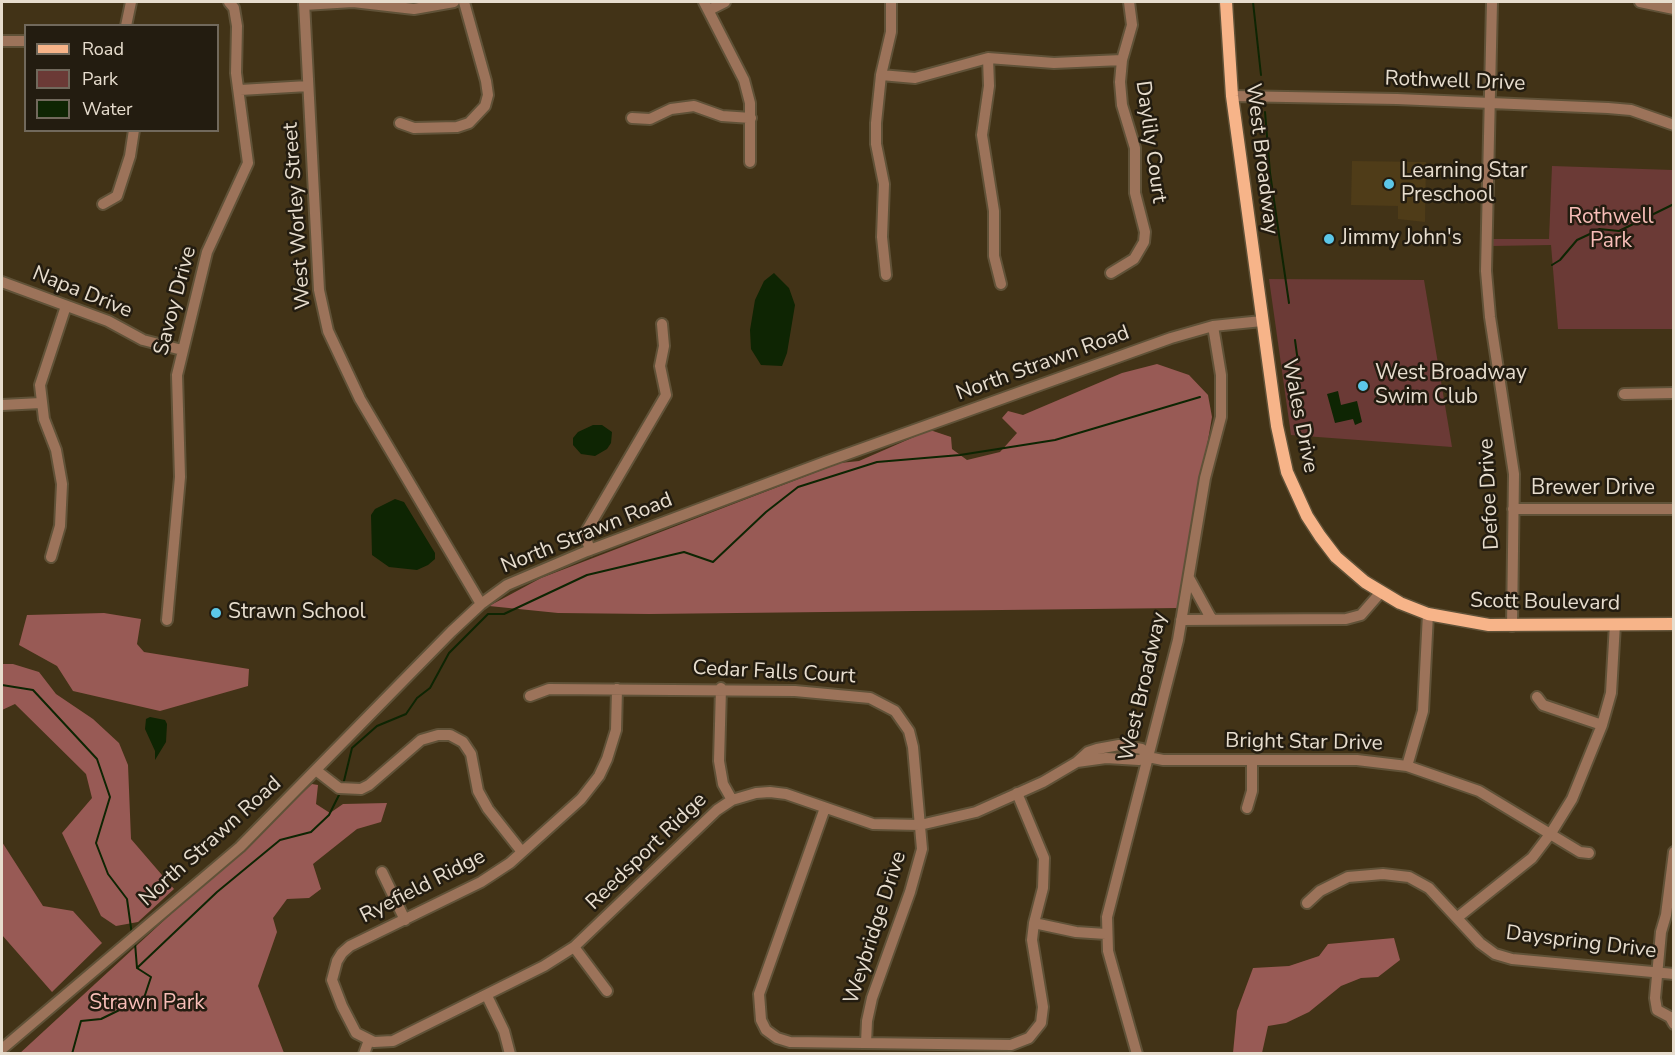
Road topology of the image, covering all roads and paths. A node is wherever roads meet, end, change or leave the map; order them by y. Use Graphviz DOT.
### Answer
graph roads {
  1 [pos="131,2"];
  2 [pos="229,2"];
  3 [pos="454,2"];
  4 [pos="464,2"];
  5 [pos="725,2"];
  6 [pos="891,2"];
  7 [pos="1129,2"];
  8 [pos="1227,2"];
  9 [pos="1492,2"];
  10 [pos="1640,2"];
  11 [pos="304,3"];
  12 [pos="707,6"];
  13 [pos="1674,9"];
  14 [pos="126,24"];
  15 [pos="2,41"];
  16 [pos="24,41"];
  17 [pos="988,58"];
  18 [pos="1122,60"];
  19 [pos="882,75"];
  20 [pos="308,86"];
  21 [pos="240,90"];
  22 [pos="1232,96"];
  23 [pos="1489,102"];
  24 [pos="751,117"];
  25 [pos="632,118"];
  26 [pos="400,123"];
  27 [pos="1674,125"];
  28 [pos="134,132"];
  29 [pos="750,162"];
  30 [pos="103,204"];
  31 [pos="1111,273"];
  32 [pos="886,275"];
  33 [pos="2,282"];
  34 [pos="1001,284"];
  35 [pos="66,306"];
  36 [pos="1262,321"];
  37 [pos="662,324"];
  38 [pos="1213,326"];
  39 [pos="182,350"];
  40 [pos="1624,393"];
  41 [pos="1674,393"];
  42 [pos="41,403"];
  43 [pos="2,405"];
  44 [pos="1513,509"];
  45 [pos="1674,509"];
  46 [pos="590,550"];
  47 [pos="51,557"];
  48 [pos="1188,577"];
  49 [pos="1381,592"];
  50 [pos="481,604"];
  51 [pos="1428,614"];
  52 [pos="167,620"];
  53 [pos="1181,620"];
  54 [pos="1212,620"];
  55 [pos="1615,624"];
  56 [pos="1674,624"];
  57 [pos="1512,626"];
  58 [pos="721,688"];
  59 [pos="617,689"];
  60 [pos="530,696"];
  61 [pos="1537,696"];
  62 [pos="1602,725"];
  63 [pos="1148,757"];
  64 [pos="1252,760"];
  65 [pos="1407,766"];
  66 [pos="317,771"];
  67 [pos="1017,793"];
  68 [pos="732,800"];
  69 [pos="1247,807"];
  70 [pos="825,808"];
  71 [pos="920,825"];
  72 [pos="1551,833"];
  73 [pos="522,852"];
  74 [pos="1674,852"];
  75 [pos="1589,853"];
  76 [pos="382,872"];
  77 [pos="1307,903"];
  78 [pos="1458,917"];
  79 [pos="405,920"];
  80 [pos="1034,923"];
  81 [pos="1106,934"];
  82 [pos="574,947"];
  83 [pos="1657,972"];
  84 [pos="1674,974"];
  85 [pos="607,991"];
  86 [pos="487,996"];
  87 [pos="1674,1024"];
  88 [pos="369,1040"];
  89 [pos="866,1042"];
  90 [pos="2,1049"];
  91 [pos="364,1053"];
  92 [pos="510,1053"];
  93 [pos="1137,1053"];
  1 -- 14 [label="street"];
  2 -- 21 [label="street, Savoy Drive"];
  3 -- 11 [label="street"];
  4 -- 26 [label="street"];
  5 -- 12 [label="street"];
  6 -- 19 [label="street"];
  7 -- 18 [label="street, Daylily Court"];
  8 -- 22 [label="main road, West Broadway"];
  9 -- 23 [label="street, Defoe Drive"];
  10 -- 13 [label="street"];
  11 -- 20 [label="street, West Worley Street"];
  12 -- 24 [label="street"];
  15 -- 16 [label="street"];
  17 -- 18 [label="street"];
  17 -- 19 [label="street"];
  17 -- 34 [label="street"];
  18 -- 31 [label="street, Daylily Court"];
  19 -- 32 [label="street"];
  20 -- 21 [label="street"];
  20 -- 50 [label="street, West Worley Street"];
  21 -- 39 [label="street, Savoy Drive"];
  22 -- 23 [label="street, Rothwell Drive"];
  22 -- 36 [label="main road, West Broadway"];
  23 -- 27 [label="street, Rothwell Drive"];
  23 -- 44 [label="street, Defoe Drive"];
  24 -- 25 [label="street"];
  24 -- 29 [label="street"];
  28 -- 30 [label="street"];
  33 -- 35 [label="street, Napa Drive"];
  35 -- 39 [label="street, Napa Drive"];
  35 -- 42 [label="street"];
  36 -- 38 [label="street, North Strawn Road"];
  36 -- 49 [label="main road, Wales Drive"];
  37 -- 46 [label="street"];
  38 -- 46 [label="street, North Strawn Road"];
  38 -- 48 [label="street, West Broadway"];
  39 -- 52 [label="street, Savoy Drive"];
  40 -- 41 [label="street"];
  42 -- 43 [label="street"];
  42 -- 47 [label="street"];
  44 -- 45 [label="street, Brewer Drive"];
  44 -- 57 [label="street, Defoe Drive"];
  46 -- 50 [label="street, North Strawn Road"];
  48 -- 53 [label="street, West Broadway"];
  48 -- 54 [label="street"];
  49 -- 51 [label="main road, Scott Boulevard"];
  49 -- 54 [label="street"];
  50 -- 66 [label="street, North Strawn Road"];
  51 -- 57 [label="main road, Scott Boulevard"];
  51 -- 65 [label="street"];
  53 -- 54 [label="street"];
  53 -- 63 [label="street, West Broadway"];
  55 -- 56 [label="main road, Scott Boulevard"];
  55 -- 57 [label="main road, Scott Boulevard"];
  55 -- 62 [label="street"];
  58 -- 59 [label="street, Cedar Falls Court"];
  58 -- 68 [label="street"];
  58 -- 71 [label="street, Cedar Falls Court"];
  59 -- 60 [label="street, Cedar Falls Court"];
  59 -- 73 [label="street, Ryefield Ridge"];
  61 -- 62 [label="street"];
  62 -- 72 [label="street"];
  63 -- 64 [label="street, Bright Star Drive"];
  63 -- 67 [label="street, Reedsport Ridge"];
  63 -- 81 [label="street, West Broadway"];
  64 -- 65 [label="street, Bright Star Drive"];
  64 -- 69 [label="street"];
  65 -- 72 [label="street, Bright Star Drive"];
  66 -- 73 [label="street"];
  66 -- 90 [label="street, North Strawn Road"];
  67 -- 71 [label="street, Reedsport Ridge"];
  67 -- 80 [label="street"];
  68 -- 70 [label="street, Reedsport Ridge"];
  68 -- 82 [label="street, Reedsport Ridge"];
  70 -- 71 [label="street, Reedsport Ridge"];
  70 -- 89 [label="street"];
  71 -- 89 [label="street, Weybridge Drive"];
  72 -- 75 [label="street, Bright Star Drive"];
  72 -- 78 [label="street"];
  73 -- 79 [label="street, Ryefield Ridge"];
  74 -- 83 [label="street"];
  76 -- 79 [label="street"];
  77 -- 78 [label="street, Dayspring Drive"];
  78 -- 83 [label="street, Dayspring Drive"];
  79 -- 88 [label="street, Ryefield Ridge"];
  80 -- 81 [label="street"];
  80 -- 89 [label="street"];
  81 -- 93 [label="street, West Broadway"];
  82 -- 85 [label="street"];
  82 -- 86 [label="street, Reedsport Ridge"];
  83 -- 84 [label="street, Dayspring Drive"];
  83 -- 87 [label="street"];
  86 -- 88 [label="street, Reedsport Ridge"];
  86 -- 92 [label="street"];
  88 -- 91 [label="street"];
}
